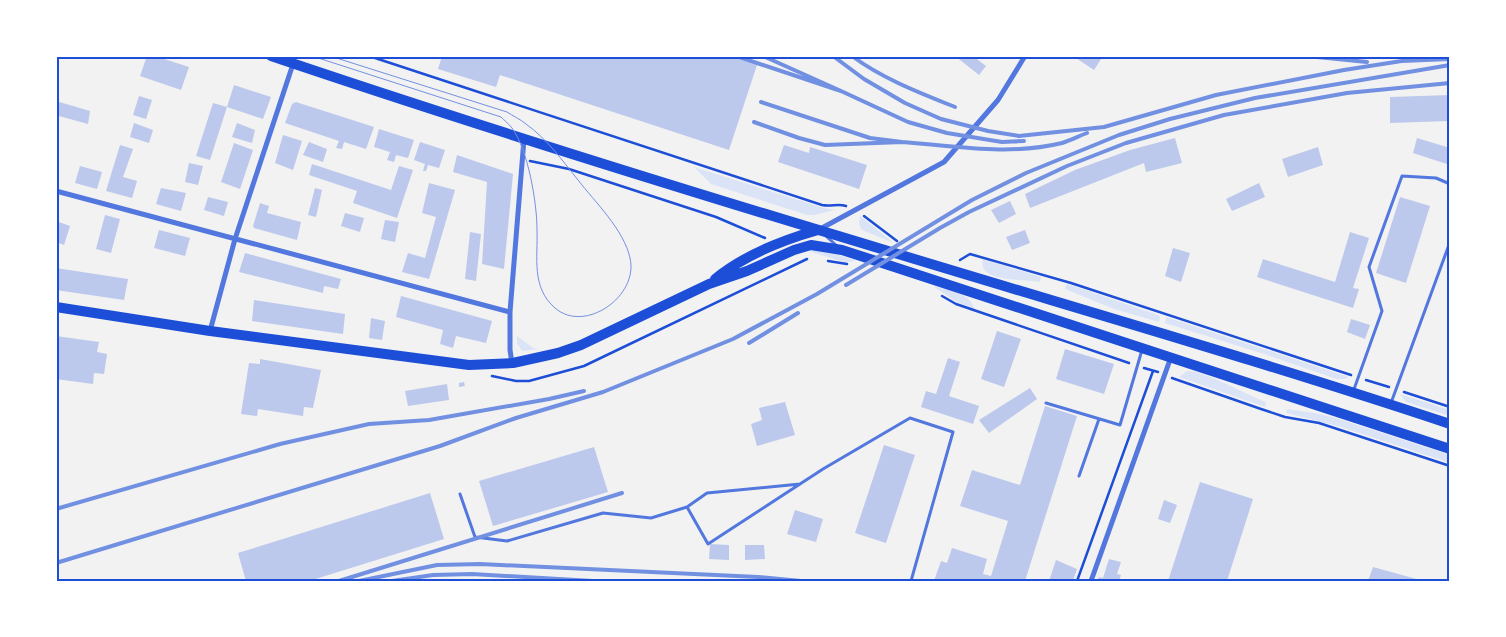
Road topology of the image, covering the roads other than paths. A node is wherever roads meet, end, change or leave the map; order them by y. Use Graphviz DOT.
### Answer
graph roads {
  1 [pos="271,56"];
  2 [pos="1025,56"];
  3 [pos="293,64"];
  4 [pos="524,139"];
  5 [pos="1450,184"];
  6 [pos="56,190"];
  7 [pos="819,230"];
  8 [pos="235,239"];
  9 [pos="1450,242"];
  10 [pos="842,250"];
  11 [pos="709,284"];
  12 [pos="56,307"];
  13 [pos="510,312"];
  14 [pos="210,331"];
  15 [pos="1143,347"];
  16 [pos="1171,357"];
  17 [pos="513,363"];
  18 [pos="1353,392"];
  19 [pos="1046,403"];
  20 [pos="1391,404"];
  21 [pos="1099,419"];
  22 [pos="1450,424"];
  23 [pos="1450,449"];
  24 [pos="1079,476"];
  25 [pos="800,484"];
  26 [pos="460,494"];
  27 [pos="687,507"];
  28 [pos="911,581"];
  29 [pos="1091,581"];
  1 -- 3 [label="highway"];
  2 -- 7 [label="street"];
  3 -- 4 [label="highway"];
  3 -- 8 [label="street"];
  4 -- 7 [label="highway"];
  4 -- 13 [label="street"];
  5 -- 18 [label="lane"];
  6 -- 8 [label="street"];
  7 -- 10 [label="lane"];
  7 -- 11 [label="highway"];
  7 -- 18 [label="highway"];
  8 -- 13 [label="street"];
  8 -- 14 [label="street"];
  9 -- 20 [label="lane"];
  10 -- 11 [label="highway"];
  10 -- 15 [label="highway"];
  11 -- 17 [label="highway"];
  12 -- 14 [label="highway"];
  13 -- 17 [label="street"];
  14 -- 17 [label="highway"];
  15 -- 16 [label="highway"];
  15 -- 21 [label="lane"];
  16 -- 23 [label="highway"];
  16 -- 29 [label="street"];
  18 -- 20 [label="highway"];
  19 -- 21 [label="lane"];
  20 -- 22 [label="highway"];
  21 -- 24 [label="lane"];
  25 -- 27 [label="lane"];
  25 -- 27 [label="lane"];
  25 -- 28 [label="lane"];
  26 -- 27 [label="lane"];
}
